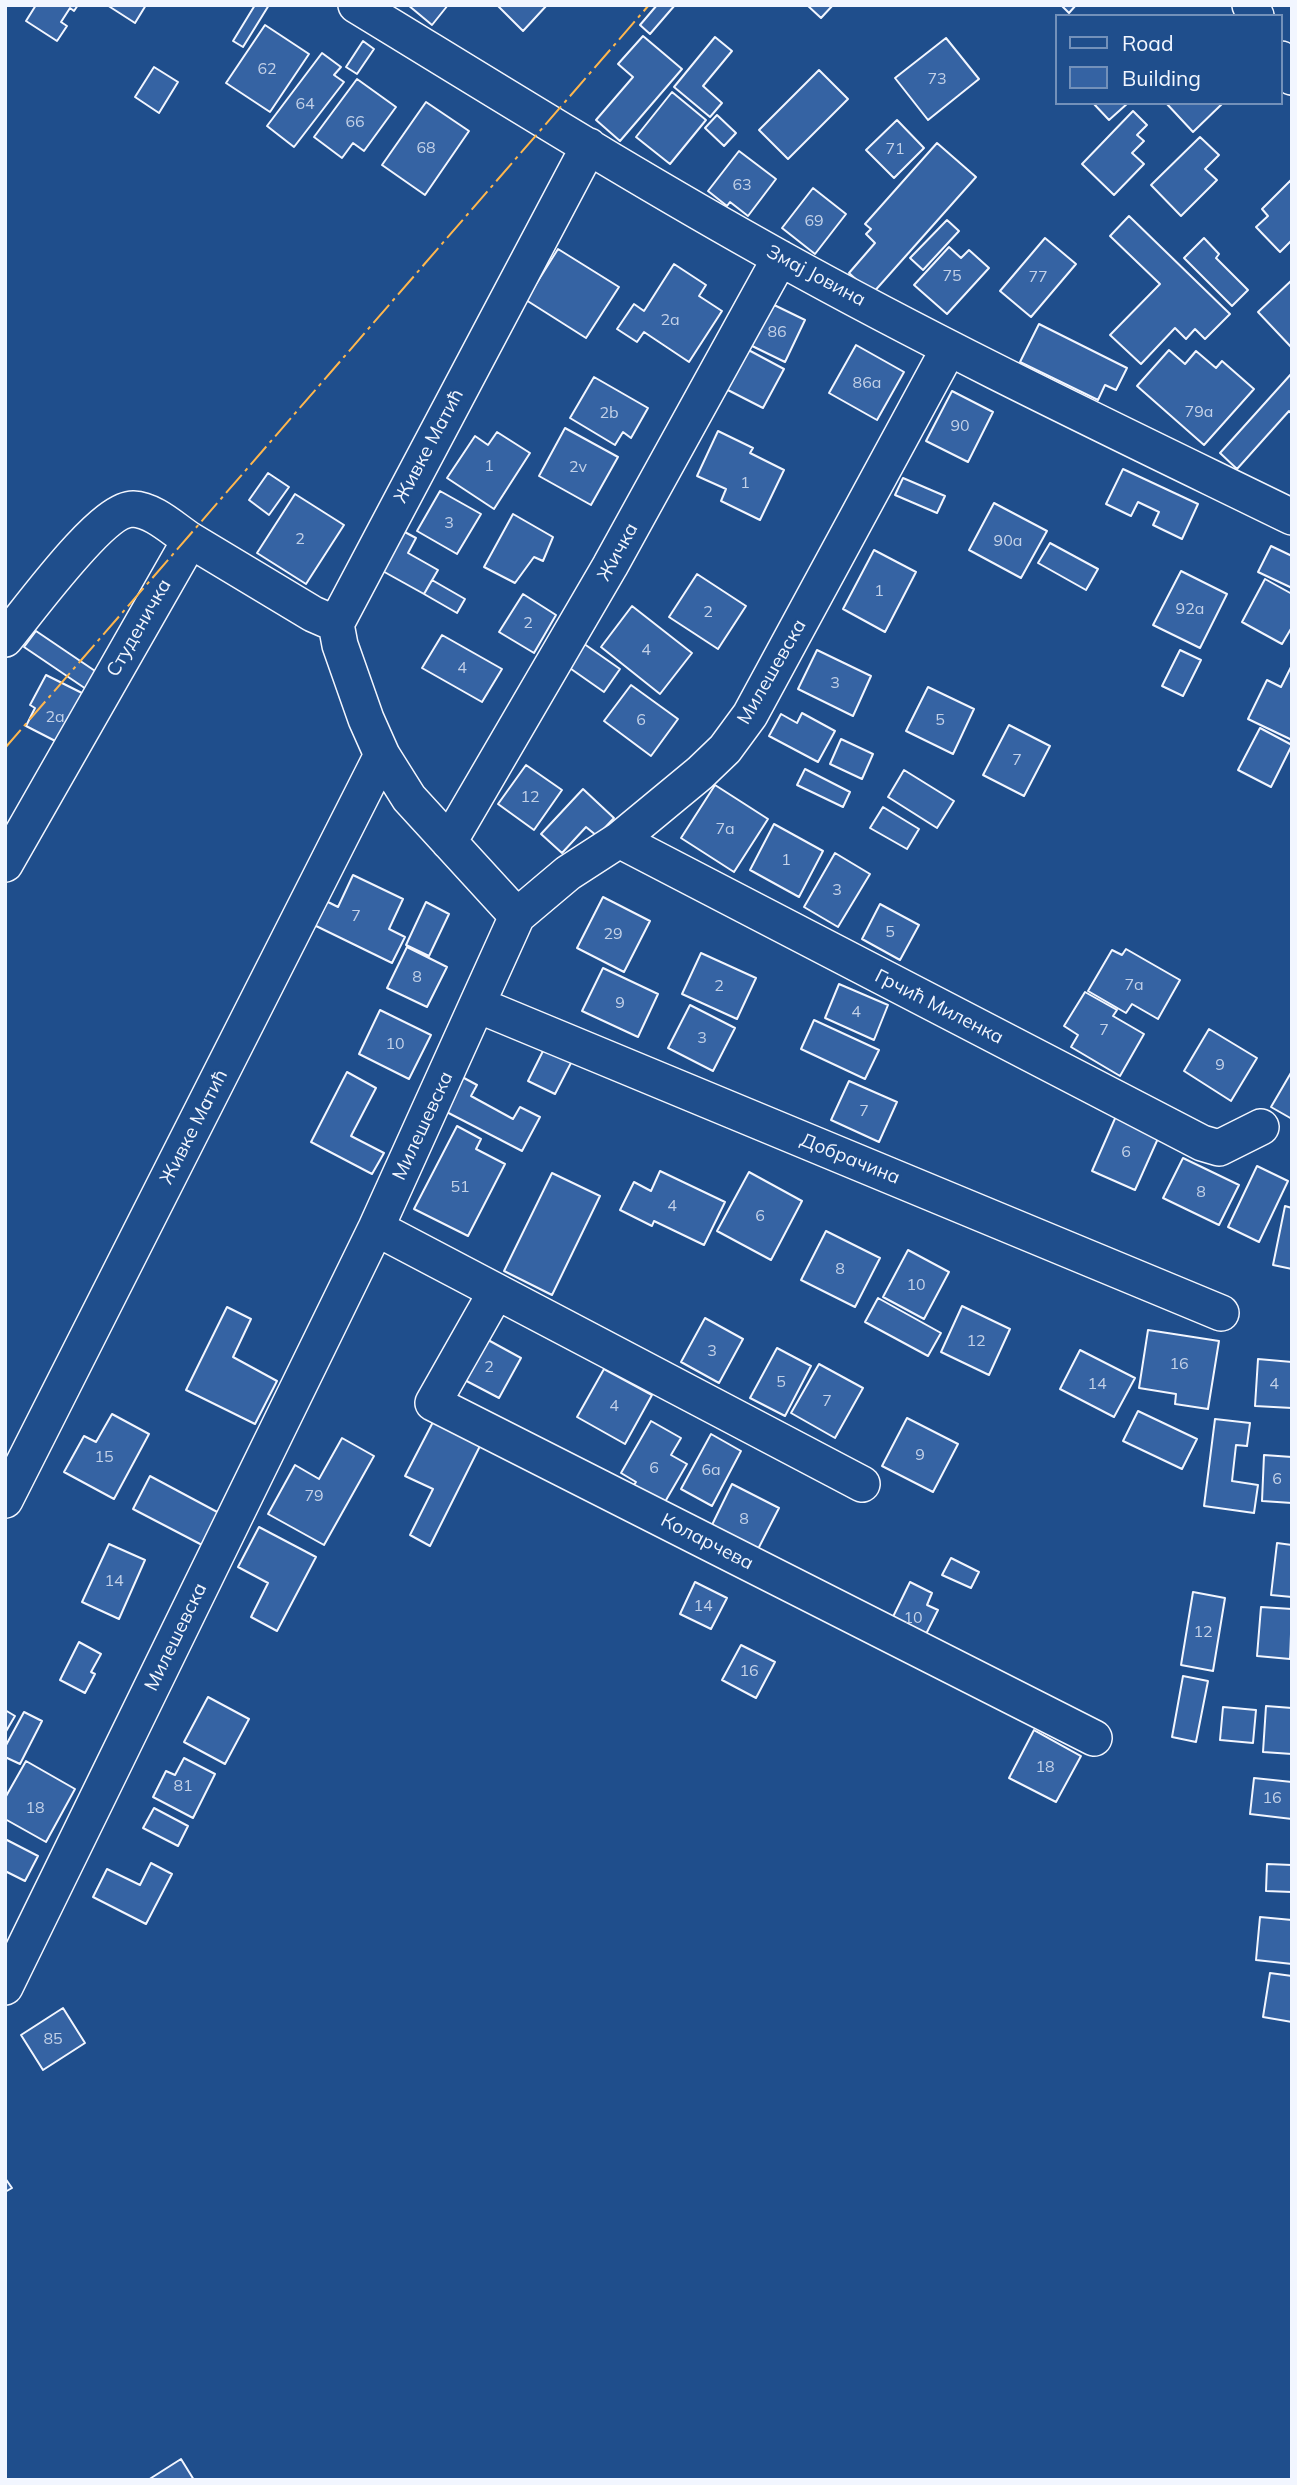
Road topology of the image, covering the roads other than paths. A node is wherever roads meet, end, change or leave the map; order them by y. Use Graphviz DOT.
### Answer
graph roads {
  1 [pos="356,5"];
  2 [pos="589,146"];
  3 [pos="780,258"];
  4 [pos="949,348"];
  5 [pos="1292,517"];
  6 [pos="190,540"];
  7 [pos="336,624"];
  8 [pos="5,639"];
  9 [pos="382,755"];
  10 [pos="619,840"];
  11 [pos="449,842"];
  12 [pos="5,864"];
  13 [pos="517,916"];
  14 [pos="478,1005"];
  15 [pos="1261,1127"];
  16 [pos="376,1228"];
  17 [pos="496,1292"];
  18 [pos="1222,1313"];
  19 [pos="862,1484"];
  20 [pos="5,1500"];
  21 [pos="1094,1738"];
  22 [pos="5,1987"];
  1 -- 2 [label="street, Змај Јовина"];
  2 -- 3 [label="street, Змај Јовина"];
  2 -- 7 [label="street, Живке Матић"];
  3 -- 4 [label="street, Змај Јовина"];
  3 -- 11 [label="street, Жичка"];
  4 -- 5 [label="street, Змај Јовина"];
  4 -- 10 [label="street, Милешевска"];
  6 -- 7 [label="street"];
  6 -- 8 [label="street"];
  6 -- 12 [label="street, Студеничка"];
  7 -- 9 [label="street"];
  9 -- 11 [label="street"];
  9 -- 20 [label="street, Живке Матић"];
  10 -- 13 [label="street, Милешевска"];
  10 -- 15 [label="street, Грчић Миленка"];
  11 -- 13 [label="street"];
  13 -- 14 [label="street, Милешевска"];
  14 -- 16 [label="street, Милешевска"];
  14 -- 18 [label="street, Добрачина"];
  16 -- 17 [label="street"];
  16 -- 22 [label="street, Милешевска"];
  17 -- 19 [label="street"];
  17 -- 21 [label="street, Коларчева"];
}
